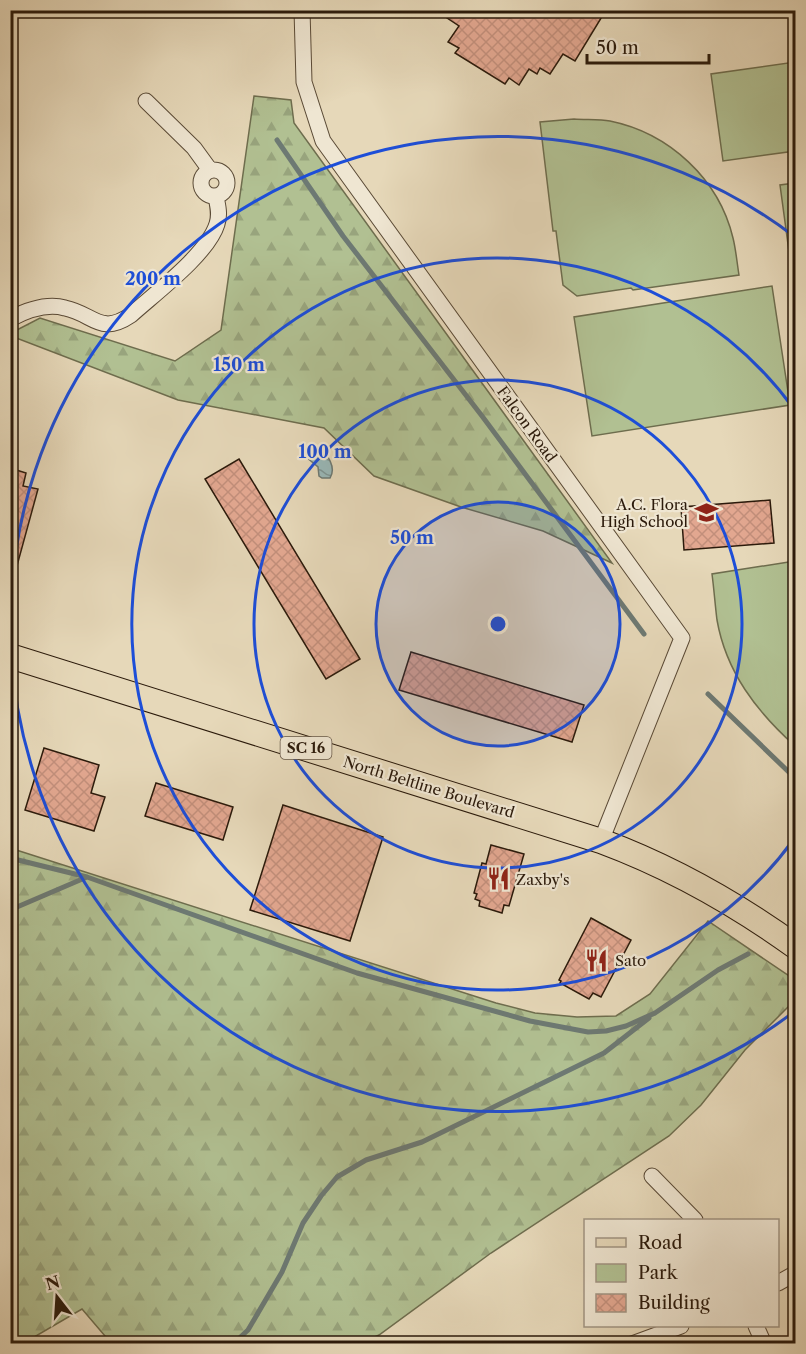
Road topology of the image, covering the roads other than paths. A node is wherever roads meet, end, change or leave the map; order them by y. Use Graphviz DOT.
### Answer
graph roads {
  1 [pos="302,10"];
  2 [pos="146,100"];
  3 [pos="10,319"];
  4 [pos="10,656"];
  5 [pos="601,841"];
  6 [pos="795,947"];
  7 [pos="652,1176"];
  8 [pos="693,1219"];
  9 [pos="795,1273"];
  10 [pos="779,1282"];
  11 [pos="678,1327"];
  12 [pos="756,1327"];
  13 [pos="632,1344"];
  14 [pos="764,1344"];
  1 -- 5 [label="street, Falcon Road"];
  2 -- 3 [label="street"];
  4 -- 5 [label="main road, North Beltline Boulevard / SC 16"];
  5 -- 6 [label="main road, North Beltline Boulevard / SC 16"];
  7 -- 8 [label="street"];
  9 -- 10 [label="street"];
  11 -- 13 [label="street"];
  12 -- 14 [label="street"];
}
